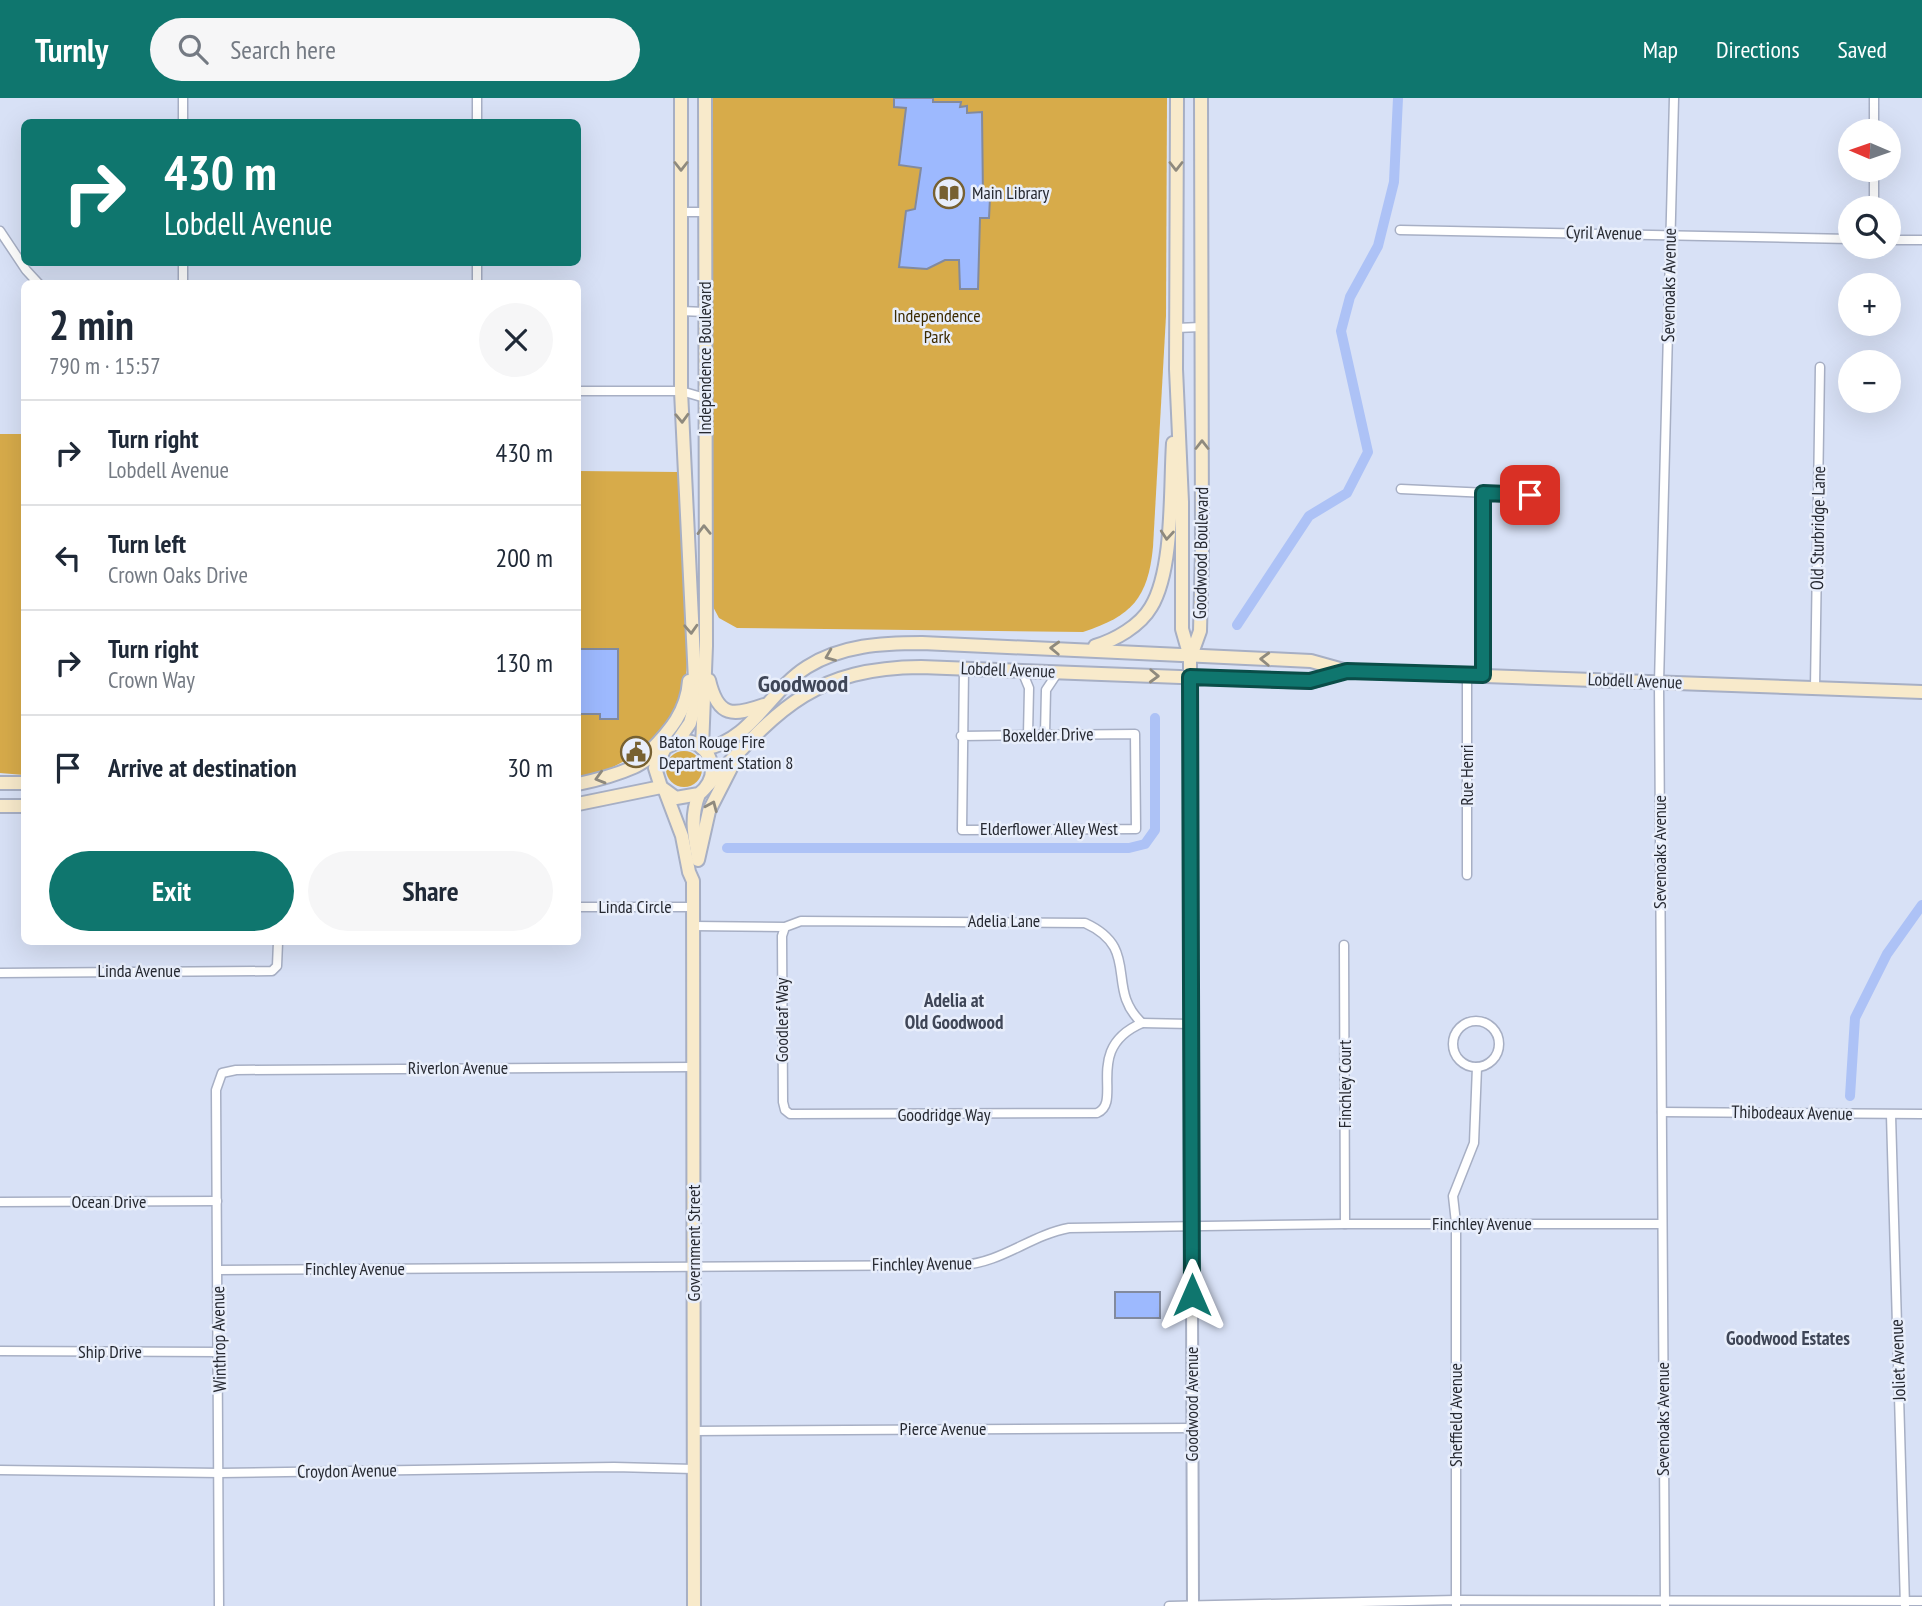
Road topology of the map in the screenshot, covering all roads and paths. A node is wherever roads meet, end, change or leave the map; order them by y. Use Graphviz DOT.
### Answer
graph roads {
  1 [pos="183,98"];
  2 [pos="477,98"];
  3 [pos="681,98"];
  4 [pos="705,98"];
  5 [pos="1177,98"];
  6 [pos="1674,98"];
  7 [pos="1874,98"];
  8 [pos="1200,103"];
  9 [pos="183,119"];
  10 [pos="477,119"];
  11 [pos="1874,119"];
  12 [pos="681,212"];
  13 [pos="705,212"];
  14 [pos="1400,230"];
  15 [pos="0,231"];
  16 [pos="1670,234"];
  17 [pos="1838,239"];
  18 [pos="1901,240"];
  19 [pos="1922,240"];
  20 [pos="21,262"];
  21 [pos="23,266"];
  22 [pos="35,280"];
  23 [pos="681,311"];
  24 [pos="705,312"];
  25 [pos="1202,327"];
  26 [pos="1176,328"];
  27 [pos="1820,367"];
  28 [pos="1176,369"];
  29 [pos="581,391"];
  30 [pos="681,391"];
  31 [pos="705,398"];
  32 [pos="1401,489"];
  33 [pos="1483,493"];
  34 [pos="1530,495"];
  35 [pos="1182,502"];
  36 [pos="1202,551"];
  37 [pos="922,643"];
  38 [pos="1082,649"];
  39 [pos="692,656"];
  40 [pos="1191,657"];
  41 [pos="705,666"];
  42 [pos="807,667"];
  43 [pos="921,667"];
  44 [pos="964,669"];
  45 [pos="1022,671"];
  46 [pos="1347,671"];
  47 [pos="1058,672"];
  48 [pos="1467,675"];
  49 [pos="1483,675"];
  50 [pos="1190,677"];
  51 [pos="1659,683"];
  52 [pos="816,687"];
  53 [pos="1815,688"];
  54 [pos="1922,692"];
  55 [pos="766,704"];
  56 [pos="1028,735"];
  57 [pos="1045,735"];
  58 [pos="961,736"];
  59 [pos="677,742"];
  60 [pos="665,748"];
  61 [pos="703,748"];
  62 [pos="735,756"];
  63 [pos="641,763"];
  64 [pos="0,783"];
  65 [pos="21,783"];
  66 [pos="581,783"];
  67 [pos="663,789"];
  68 [pos="704,789"];
  69 [pos="641,792"];
  70 [pos="581,803"];
  71 [pos="21,806"];
  72 [pos="0,807"];
  73 [pos="674,812"];
  74 [pos="1136,829"];
  75 [pos="698,860"];
  76 [pos="1467,875"];
  77 [pos="693,881"];
  78 [pos="693,906"];
  79 [pos="581,907"];
  80 [pos="693,926"];
  81 [pos="785,927"];
  82 [pos="278,945"];
  83 [pos="1344,945"];
  84 [pos="0,972"];
  85 [pos="1142,1023"];
  86 [pos="1191,1024"];
  87 [pos="693,1066"];
  88 [pos="1477,1068"];
  89 [pos="222,1073"];
  90 [pos="1662,1112"];
  91 [pos="787,1113"];
  92 [pos="1922,1114"];
  93 [pos="1891,1115"];
  94 [pos="217,1201"];
  95 [pos="0,1202"];
  96 [pos="1456,1223"];
  97 [pos="1345,1224"];
  98 [pos="1661,1224"];
  99 [pos="1191,1226"];
  100 [pos="694,1266"];
  101 [pos="218,1270"];
  102 [pos="0,1351"];
  103 [pos="219,1352"];
  104 [pos="1192,1428"];
  105 [pos="694,1430"];
  106 [pos="694,1469"];
  107 [pos="0,1470"];
  108 [pos="219,1473"];
  109 [pos="1922,1601"];
  110 [pos="1456,1603"];
  111 [pos="1665,1604"];
  112 [pos="1905,1604"];
  113 [pos="1193,1605"];
  114 [pos="219,1606"];
  115 [pos="694,1606"];
  116 [pos="1169,1606"];
  1 -- 9 [label="street"];
  2 -- 10 [label="street"];
  3 -- 12 [label="main road, Independence Boulevard, one-way"];
  4 -- 13 [label="main road, Independence Boulevard"];
  5 -- 26 [label="main road, Goodwood Boulevard, one-way"];
  6 -- 16 [label="street, Sevenoaks Avenue"];
  7 -- 11 [label="street"];
  8 -- 25 [label="main road, Goodwood Boulevard"];
  12 -- 13 [label="street"];
  12 -- 23 [label="main road, Independence Boulevard"];
  13 -- 24 [label="main road, Independence Boulevard"];
  14 -- 16 [label="street, Cyril Avenue"];
  15 -- 20 [label="street"];
  16 -- 17 [label="street, Cyril Avenue"];
  16 -- 51 [label="street, Sevenoaks Avenue"];
  18 -- 19 [label="street"];
  21 -- 22 [label="street"];
  23 -- 24 [label="street"];
  23 -- 30 [label="main road, Independence Boulevard"];
  24 -- 31 [label="main road, Independence Boulevard"];
  25 -- 26 [label="street"];
  36 -- 25 [label="main road, Goodwood Boulevard, one-way"];
  26 -- 28 [label="main road, Goodwood Boulevard"];
  27 -- 53 [label="street, Old Sturbridge Lane"];
  28 -- 35 [label="main road, Goodwood Boulevard"];
  28 -- 38 [label="main road, one-way"];
  29 -- 30 [label="street"];
  30 -- 31 [label="street"];
  30 -- 39 [label="main road, Independence Boulevard, one-way"];
  41 -- 31 [label="main road, Independence Boulevard, one-way"];
  32 -- 33 [label="street"];
  33 -- 34 [label="street"];
  33 -- 49 [label="street"];
  35 -- 36 [label="main road"];
  35 -- 40 [label="main road, Goodwood Boulevard"];
  36 -- 40 [label="main road, Goodwood Boulevard"];
  38 -- 37 [label="main road, Lobdell Avenue, one-way"];
  37 -- 42 [label="main road, Lobdell Avenue, one-way"];
  37 -- 43 [label="main road"];
  38 -- 40 [label="main road, Lobdell Avenue"];
  39 -- 59 [label="main road"];
  39 -- 63 [label="main road"];
  46 -- 40 [label="main road, Lobdell Avenue, one-way"];
  40 -- 50 [label="main road, Goodwood Avenue"];
  41 -- 55 [label="main road"];
  41 -- 61 [label="main road"];
  42 -- 52 [label="main road"];
  42 -- 55 [label="main road, Lobdell Avenue"];
  43 -- 44 [label="main road, Lobdell Avenue"];
  43 -- 52 [label="main road, Lobdell Avenue"];
  44 -- 45 [label="main road, Lobdell Avenue"];
  44 -- 58 [label="street"];
  45 -- 47 [label="main road, Lobdell Avenue"];
  45 -- 56 [label="street"];
  46 -- 48 [label="main road, Lobdell Avenue"];
  46 -- 50 [label="main road, Lobdell Avenue"];
  47 -- 50 [label="main road, Lobdell Avenue, one-way"];
  47 -- 57 [label="street"];
  48 -- 49 [label="main road, Lobdell Avenue"];
  48 -- 76 [label="street, Rue Henri"];
  49 -- 51 [label="main road, Lobdell Avenue"];
  50 -- 86 [label="street, Goodwood Avenue"];
  51 -- 53 [label="main road, Lobdell Avenue"];
  51 -- 90 [label="street, Sevenoaks Avenue"];
  52 -- 62 [label="main road, Lobdell Avenue"];
  53 -- 54 [label="main road, Lobdell Avenue"];
  55 -- 61 [label="main road, Lobdell Avenue"];
  56 -- 57 [label="street, Boxelder Drive"];
  56 -- 58 [label="street, Boxelder Drive"];
  57 -- 74 [label="street, Boxelder Drive"];
  58 -- 74 [label="street, Elderflower Alley West"];
  59 -- 60 [label="main road"];
  59 -- 61 [label="main road"];
  60 -- 63 [label="main road"];
  60 -- 67 [label="main road"];
  61 -- 68 [label="main road"];
  62 -- 68 [label="main road, Lobdell Avenue"];
  75 -- 62 [label="main road, one-way"];
  63 -- 66 [label="main road, one-way"];
  64 -- 65 [label="main road"];
  67 -- 68 [label="main road"];
  67 -- 69 [label="main road"];
  67 -- 73 [label="main road, Government Street"];
  68 -- 75 [label="main road, Government Street"];
  69 -- 70 [label="main road"];
  69 -- 73 [label="main road"];
  71 -- 72 [label="main road"];
  73 -- 77 [label="main road, Government Street"];
  75 -- 77 [label="main road, Government Street"];
  77 -- 78 [label="main road, Government Street"];
  78 -- 79 [label="street, Linda Circle"];
  78 -- 80 [label="main road, Government Street"];
  80 -- 81 [label="street, Adelia Lane"];
  80 -- 87 [label="main road, Government Street"];
  81 -- 85 [label="street, Adelia Lane"];
  81 -- 91 [label="street, Goodleaf Way"];
  82 -- 84 [label="street, Linda Avenue"];
  83 -- 97 [label="street, Finchley Court"];
  85 -- 86 [label="street"];
  85 -- 91 [label="street, Goodridge Way"];
  86 -- 99 [label="street, Goodwood Avenue"];
  87 -- 89 [label="street, Riverlon Avenue"];
  87 -- 100 [label="main road, Government Street"];
  88 -- 88 [label="street"];
  88 -- 96 [label="street, Sheffield Avenue"];
  89 -- 94 [label="street, Winthrop Avenue"];
  90 -- 93 [label="street, Thibodeaux Avenue"];
  90 -- 98 [label="street, Sevenoaks Avenue"];
  92 -- 93 [label="street, Thibodeaux Avenue"];
  93 -- 112 [label="street, Joliet Avenue"];
  94 -- 95 [label="street, Ocean Drive"];
  94 -- 101 [label="street, Winthrop Avenue"];
  96 -- 97 [label="street, Finchley Avenue"];
  96 -- 98 [label="street, Finchley Avenue"];
  96 -- 110 [label="street, Sheffield Avenue"];
  97 -- 99 [label="street, Finchley Avenue"];
  98 -- 111 [label="street, Sevenoaks Avenue"];
  99 -- 100 [label="street, Finchley Avenue"];
  99 -- 104 [label="street, Goodwood Avenue"];
  100 -- 101 [label="street, Finchley Avenue"];
  100 -- 105 [label="main road, Government Street"];
  101 -- 103 [label="street, Winthrop Avenue"];
  102 -- 103 [label="street, Ship Drive"];
  103 -- 108 [label="street, Winthrop Avenue"];
  104 -- 105 [label="street, Pierce Avenue"];
  104 -- 113 [label="street, Goodwood Avenue"];
  105 -- 106 [label="main road, Government Street"];
  106 -- 108 [label="street, Croydon Avenue"];
  106 -- 115 [label="main road, Government Street"];
  107 -- 108 [label="street, Croydon Avenue"];
  108 -- 114 [label="street, Winthrop Avenue"];
  109 -- 112 [label="street"];
  110 -- 111 [label="street"];
  110 -- 113 [label="street"];
  111 -- 112 [label="street"];
  113 -- 116 [label="street"];
}
